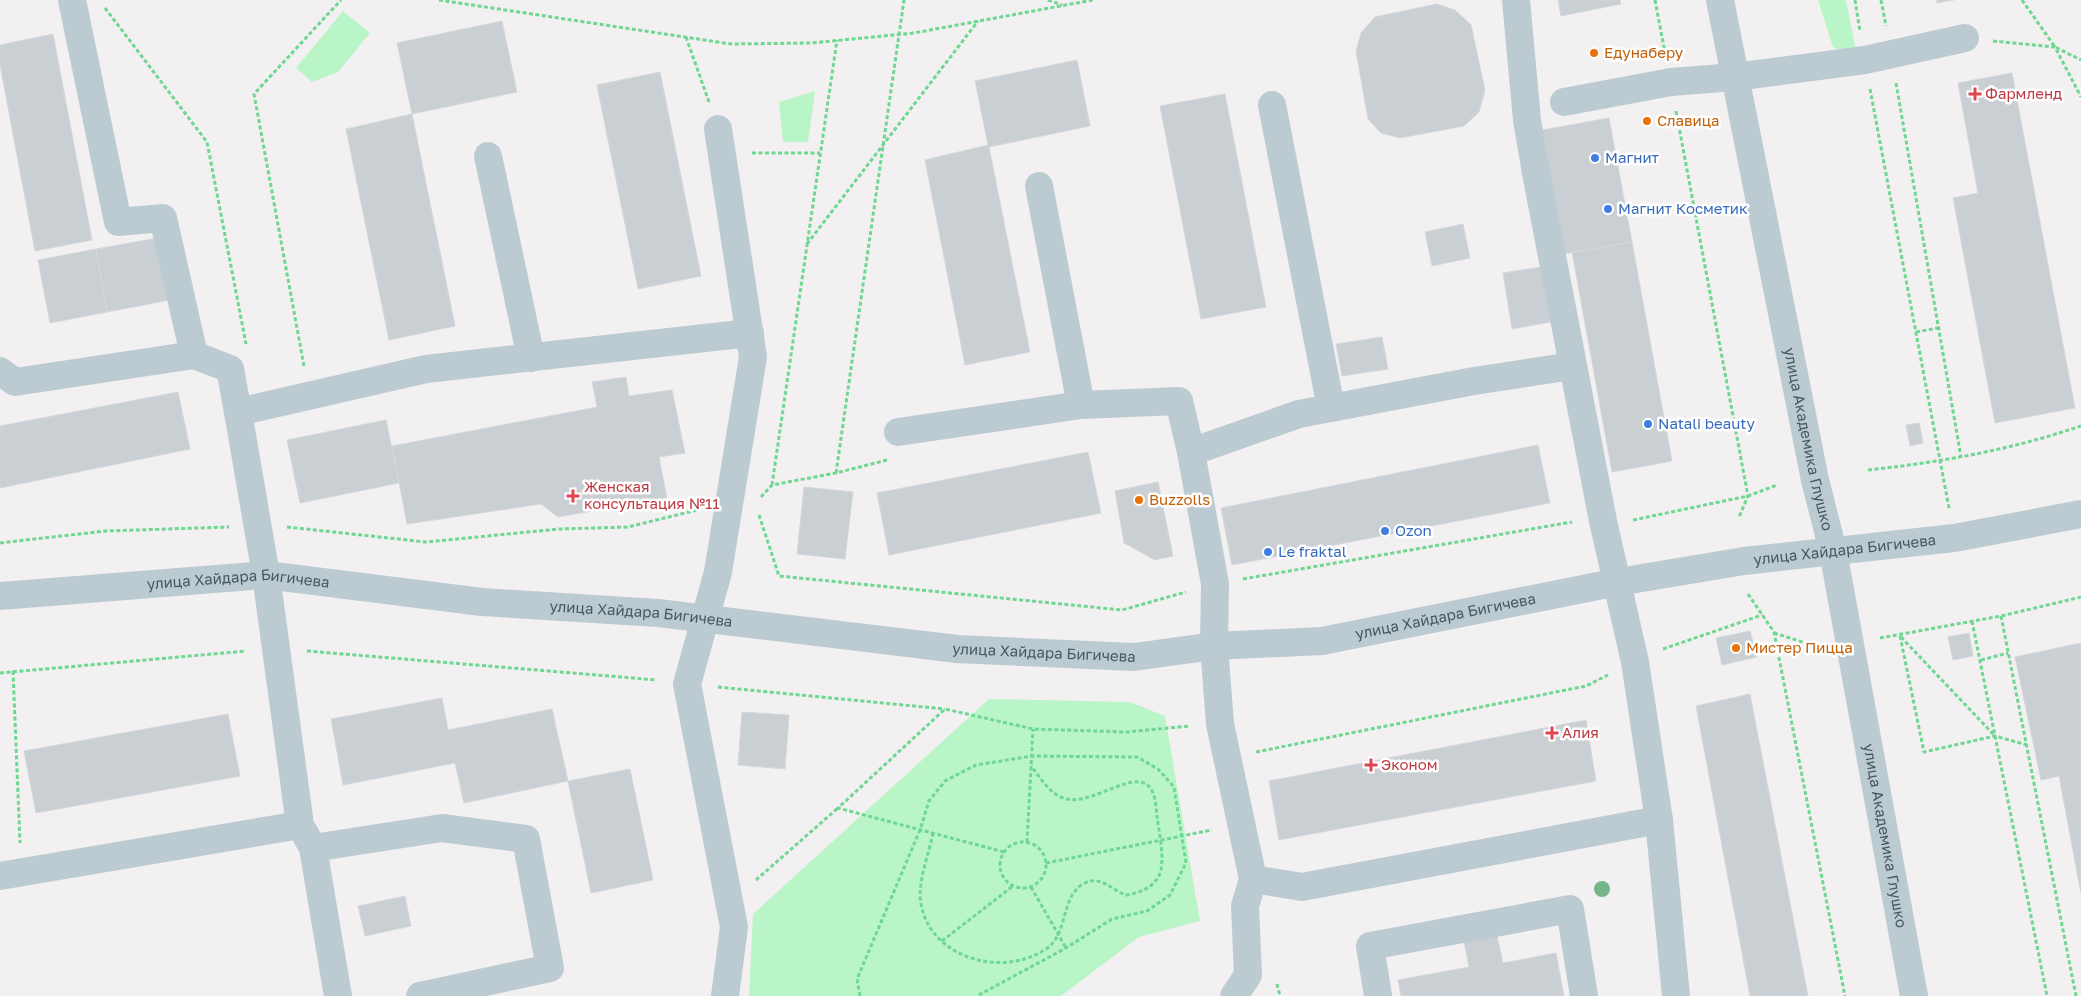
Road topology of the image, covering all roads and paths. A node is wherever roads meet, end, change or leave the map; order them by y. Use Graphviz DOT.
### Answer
graph roads {
  1 [pos="72,0"];
  2 [pos="99,0"];
  3 [pos="341,0"];
  4 [pos="439,0"];
  5 [pos="904,0"];
  6 [pos="1048,0"];
  7 [pos="1093,0"];
  8 [pos="1516,0"];
  9 [pos="1655,0"];
  10 [pos="1720,0"];
  11 [pos="1855,0"];
  12 [pos="1880,0"];
  13 [pos="2022,0"];
  14 [pos="1062,6"];
  15 [pos="978,21"];
  16 [pos="901,34"];
  17 [pos="686,37"];
  18 [pos="1965,38"];
  19 [pos="837,40"];
  20 [pos="2055,47"];
  21 [pos="1891,54"];
  22 [pos="1865,60"];
  23 [pos="2081,60"];
  24 [pos="1735,77"];
  25 [pos="1670,82"];
  26 [pos="2081,98"];
  27 [pos="1564,102"];
  28 [pos="1272,105"];
  29 [pos="720,141"];
  30 [pos="884,144"];
  31 [pos="820,153"];
  32 [pos="488,156"];
  33 [pos="1039,186"];
  34 [pos="807,245"];
  35 [pos="1938,328"];
  36 [pos="1916,332"];
  37 [pos="750,333"];
  38 [pos="247,351"];
  39 [pos="194,355"];
  40 [pos="531,358"];
  41 [pos="1572,366"];
  42 [pos="0,370"];
  43 [pos="310,396"];
  44 [pos="1081,405"];
  45 [pos="1331,408"];
  46 [pos="238,412"];
  47 [pos="2081,426"];
  48 [pos="898,432"];
  49 [pos="1191,452"];
  50 [pos="1961,457"];
  51 [pos="1940,462"];
  52 [pos="1868,470"];
  53 [pos="836,473"];
  54 [pos="1777,484"];
  55 [pos="772,485"];
  56 [pos="1748,496"];
  57 [pos="741,504"];
  58 [pos="1949,510"];
  59 [pos="2081,514"];
  60 [pos="1738,517"];
  61 [pos="1602,521"];
  62 [pos="258,527"];
  63 [pos="0,543"];
  64 [pos="1833,551"];
  65 [pos="266,576"];
  66 [pos="1618,582"];
  67 [pos="1215,584"];
  68 [pos="1748,594"];
  69 [pos="0,596"];
  70 [pos="2081,597"];
  71 [pos="1762,615"];
  72 [pos="2001,616"];
  73 [pos="705,618"];
  74 [pos="1972,620"];
  75 [pos="1774,632"];
  76 [pos="1900,636"];
  77 [pos="1880,638"];
  78 [pos="1214,646"];
  79 [pos="276,648"];
  80 [pos="1822,648"];
  81 [pos="2008,653"];
  82 [pos="1981,660"];
  83 [pos="1635,662"];
  84 [pos="13,671"];
  85 [pos="0,673"];
  86 [pos="687,684"];
  87 [pos="945,709"];
  88 [pos="1196,726"];
  89 [pos="1033,729"];
  90 [pos="1995,736"];
  91 [pos="2027,745"];
  92 [pos="1032,756"];
  93 [pos="1227,758"];
  94 [pos="1031,766"];
  95 [pos="838,808"];
  96 [pos="1659,820"];
  97 [pos="1242,822"];
  98 [pos="920,830"];
  99 [pos="933,833"];
  100 [pos="306,836"];
  101 [pos="1182,837"];
  102 [pos="1161,841"];
  103 [pos="1028,842"];
  104 [pos="1004,852"];
  105 [pos="1046,862"];
  106 [pos="11,875"];
  107 [pos="1253,879"];
  108 [pos="1012,886"];
  109 [pos="1031,888"];
  110 [pos="730,903"];
  111 [pos="1059,935"];
  112 [pos="942,941"];
  113 [pos="1066,948"];
  114 [pos="338,996"];
  115 [pos="420,996"];
  116 [pos="725,996"];
  117 [pos="860,996"];
  118 [pos="977,996"];
  119 [pos="1234,996"];
  120 [pos="1378,996"];
  121 [pos="1584,996"];
  122 [pos="1676,996"];
  123 [pos="1845,996"];
  124 [pos="1914,996"];
  125 [pos="2047,996"];
  126 [pos="2076,996"];
  1 -- 39 [label="street"];
  2 -- 38 [label="path"];
  3 -- 43 [label="path"];
  4 -- 17 [label="path"];
  5 -- 16 [label="path"];
  6 -- 14 [label="path"];
  7 -- 14 [label="path"];
  8 -- 41 [label="street"];
  9 -- 25 [label="path"];
  10 -- 24 [label="street, улица Академика Глушко"];
  11 -- 22 [label="path"];
  12 -- 21 [label="path"];
  13 -- 20 [label="path"];
  14 -- 15 [label="path"];
  15 -- 16 [label="path"];
  15 -- 30 [label="path"];
  16 -- 19 [label="path"];
  16 -- 30 [label="path"];
  17 -- 19 [label="path"];
  17 -- 29 [label="path"];
  18 -- 20 [label="path"];
  18 -- 21 [label="street"];
  19 -- 31 [label="path"];
  20 -- 23 [label="path"];
  20 -- 26 [label="path"];
  21 -- 22 [label="street"];
  21 -- 35 [label="path"];
  22 -- 24 [label="street"];
  22 -- 36 [label="path"];
  24 -- 25 [label="street"];
  24 -- 64 [label="street, улица Академика Глушко"];
  25 -- 27 [label="street"];
  25 -- 56 [label="path"];
  28 -- 45 [label="street"];
  29 -- 31 [label="path"];
  29 -- 37 [label="street"];
  30 -- 34 [label="path"];
  30 -- 53 [label="path"];
  31 -- 34 [label="path"];
  32 -- 40 [label="street"];
  33 -- 44 [label="street"];
  34 -- 55 [label="path"];
  35 -- 36 [label="path"];
  35 -- 50 [label="path"];
  36 -- 51 [label="path"];
  37 -- 40 [label="street"];
  37 -- 57 [label="street"];
  39 -- 42 [label="street"];
  39 -- 46 [label="street"];
  40 -- 43 [label="street"];
  41 -- 45 [label="street"];
  41 -- 61 [label="street"];
  43 -- 46 [label="street"];
  44 -- 48 [label="street"];
  44 -- 49 [label="street"];
  45 -- 49 [label="street"];
  46 -- 62 [label="street"];
  47 -- 50 [label="path"];
  48 -- 53 [label="path"];
  49 -- 67 [label="street"];
  50 -- 51 [label="path"];
  51 -- 52 [label="path"];
  51 -- 58 [label="path"];
  53 -- 55 [label="path"];
  54 -- 56 [label="path"];
  55 -- 57 [label="path"];
  56 -- 60 [label="path"];
  56 -- 61 [label="path"];
  57 -- 62 [label="path"];
  57 -- 67 [label="path"];
  57 -- 73 [label="street"];
  59 -- 64 [label="street, улица Хайдара Бигичева"];
  61 -- 66 [label="street"];
  61 -- 67 [label="path"];
  62 -- 63 [label="path"];
  62 -- 65 [label="street"];
  64 -- 66 [label="street, улица Хайдара Бигичева"];
  64 -- 124 [label="street, улица Академика Глушко"];
  65 -- 69 [label="street, улица Хайдара Бигичева"];
  65 -- 73 [label="street, улица Хайдара Бигичева"];
  65 -- 79 [label="street"];
  66 -- 78 [label="street, улица Хайдара Бигичева"];
  66 -- 83 [label="street"];
  67 -- 78 [label="street"];
  68 -- 71 [label="path"];
  70 -- 72 [label="path"];
  71 -- 75 [label="path"];
  71 -- 83 [label="path"];
  72 -- 74 [label="path"];
  72 -- 81 [label="path"];
  73 -- 78 [label="street, улица Хайдара Бигичева"];
  73 -- 86 [label="street"];
  74 -- 76 [label="path"];
  74 -- 82 [label="path"];
  75 -- 80 [label="path"];
  75 -- 123 [label="path"];
  76 -- 77 [label="path"];
  76 -- 90 [label="path"];
  76 -- 90 [label="path"];
  78 -- 93 [label="street"];
  79 -- 84 [label="path"];
  79 -- 86 [label="path"];
  79 -- 100 [label="street"];
  81 -- 82 [label="path"];
  81 -- 91 [label="path"];
  82 -- 90 [label="path"];
  83 -- 93 [label="path"];
  83 -- 96 [label="street"];
  84 -- 85 [label="path"];
  84 -- 106 [label="path"];
  86 -- 87 [label="path"];
  86 -- 110 [label="street"];
  87 -- 89 [label="path"];
  87 -- 95 [label="path"];
  88 -- 89 [label="path"];
  89 -- 92 [label="path"];
  90 -- 91 [label="path"];
  90 -- 125 [label="path"];
  91 -- 126 [label="path"];
  92 -- 94 [label="path"];
  92 -- 98 [label="path"];
  92 -- 101 [label="path"];
  93 -- 97 [label="street"];
  94 -- 102 [label="path"];
  94 -- 103 [label="path"];
  95 -- 98 [label="path"];
  95 -- 110 [label="path"];
  96 -- 107 [label="street"];
  96 -- 122 [label="street"];
  97 -- 101 [label="path"];
  97 -- 107 [label="street"];
  98 -- 99 [label="path"];
  98 -- 117 [label="path"];
  99 -- 104 [label="path"];
  99 -- 112 [label="path"];
  100 -- 106 [label="street"];
  100 -- 114 [label="street"];
  100 -- 115 [label="street"];
  101 -- 102 [label="path"];
  101 -- 113 [label="path"];
  102 -- 105 [label="path"];
  102 -- 111 [label="path"];
  103 -- 104 [label="path"];
  103 -- 105 [label="path"];
  104 -- 108 [label="path"];
  105 -- 109 [label="path"];
  107 -- 119 [label="street"];
  108 -- 109 [label="path"];
  108 -- 112 [label="path"];
  109 -- 111 [label="path"];
  110 -- 116 [label="street"];
  111 -- 112 [label="path"];
  111 -- 113 [label="path"];
  113 -- 118 [label="path"];
  120 -- 121 [label="street"];
}
